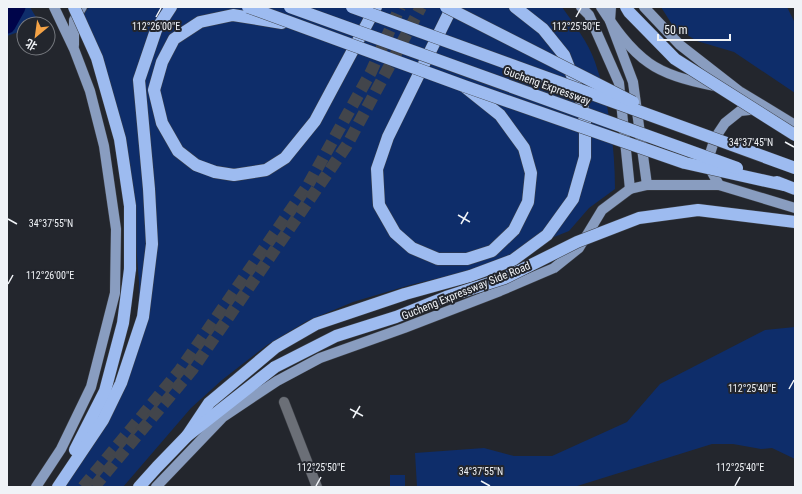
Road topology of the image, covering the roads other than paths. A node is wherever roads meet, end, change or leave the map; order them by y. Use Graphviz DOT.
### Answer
graph roads {
  1 [pos="54,7"];
  2 [pos="74,7"];
  3 [pos="82,7"];
  4 [pos="171,7"];
  5 [pos="248,7"];
  6 [pos="290,7"];
  7 [pos="352,7"];
  8 [pos="376,7"];
  9 [pos="446,7"];
  10 [pos="452,7"];
  11 [pos="515,7"];
  12 [pos="581,7"];
  13 [pos="601,7"];
  14 [pos="611,7"];
  15 [pos="626,7"];
  16 [pos="644,7"];
  17 [pos="610,20"];
  18 [pos="299,25"];
  19 [pos="74,48"];
  20 [pos="464,86"];
  21 [pos="739,91"];
  22 [pos="766,108"];
  23 [pos="795,125"];
  24 [pos="684,128"];
  25 [pos="795,135"];
  26 [pos="795,168"];
  27 [pos="719,184"];
  28 [pos="647,185"];
  29 [pos="790,187"];
  30 [pos="630,188"];
  31 [pos="795,208"];
  32 [pos="795,222"];
  33 [pos="284,402"];
  34 [pos="187,436"];
  35 [pos="36,487"];
  36 [pos="57,487"];
  37 [pos="139,487"];
  38 [pos="156,487"];
  39 [pos="316,487"];
  1 -- 19 [label="main road"];
  2 -- 36 [label="highway, bridge"];
  3 -- 19 [label="main road"];
  4 -- 36 [label="highway"];
  5 -- 18 [label="highway, bridge"];
  6 -- 29 [label="highway, Gucheng Expressway, bridge"];
  7 -- 24 [label="highway, Gucheng Expressway, bridge"];
  8 -- 18 [label="highway, bridge"];
  9 -- 24 [label="highway, bridge"];
  10 -- 20 [label="highway"];
  11 -- 34 [label="highway"];
  12 -- 30 [label="main road"];
  13 -- 17 [label="main road"];
  14 -- 17 [label="main road"];
  15 -- 25 [label="highway, bridge"];
  16 -- 21 [label="main road"];
  17 -- 21 [label="main road"];
  17 -- 28 [label="main road"];
  18 -- 20 [label="highway, bridge"];
  19 -- 35 [label="main road"];
  20 -- 29 [label="highway, bridge"];
  21 -- 22 [label="main road"];
  22 -- 23 [label="main road"];
  22 -- 27 [label="main road"];
  24 -- 26 [label="highway, Gucheng Expressway, bridge"];
  27 -- 28 [label="main road, Gucheng Expressway Side Road"];
  27 -- 31 [label="main road, Gucheng Expressway Side Road"];
  28 -- 30 [label="main road, Gucheng Expressway Side Road"];
  30 -- 38 [label="main road, Gucheng Expressway Side Road"];
  32 -- 34 [label="highway, bridge"];
  33 -- 39 [label="street"];
  34 -- 37 [label="highway"];
}
